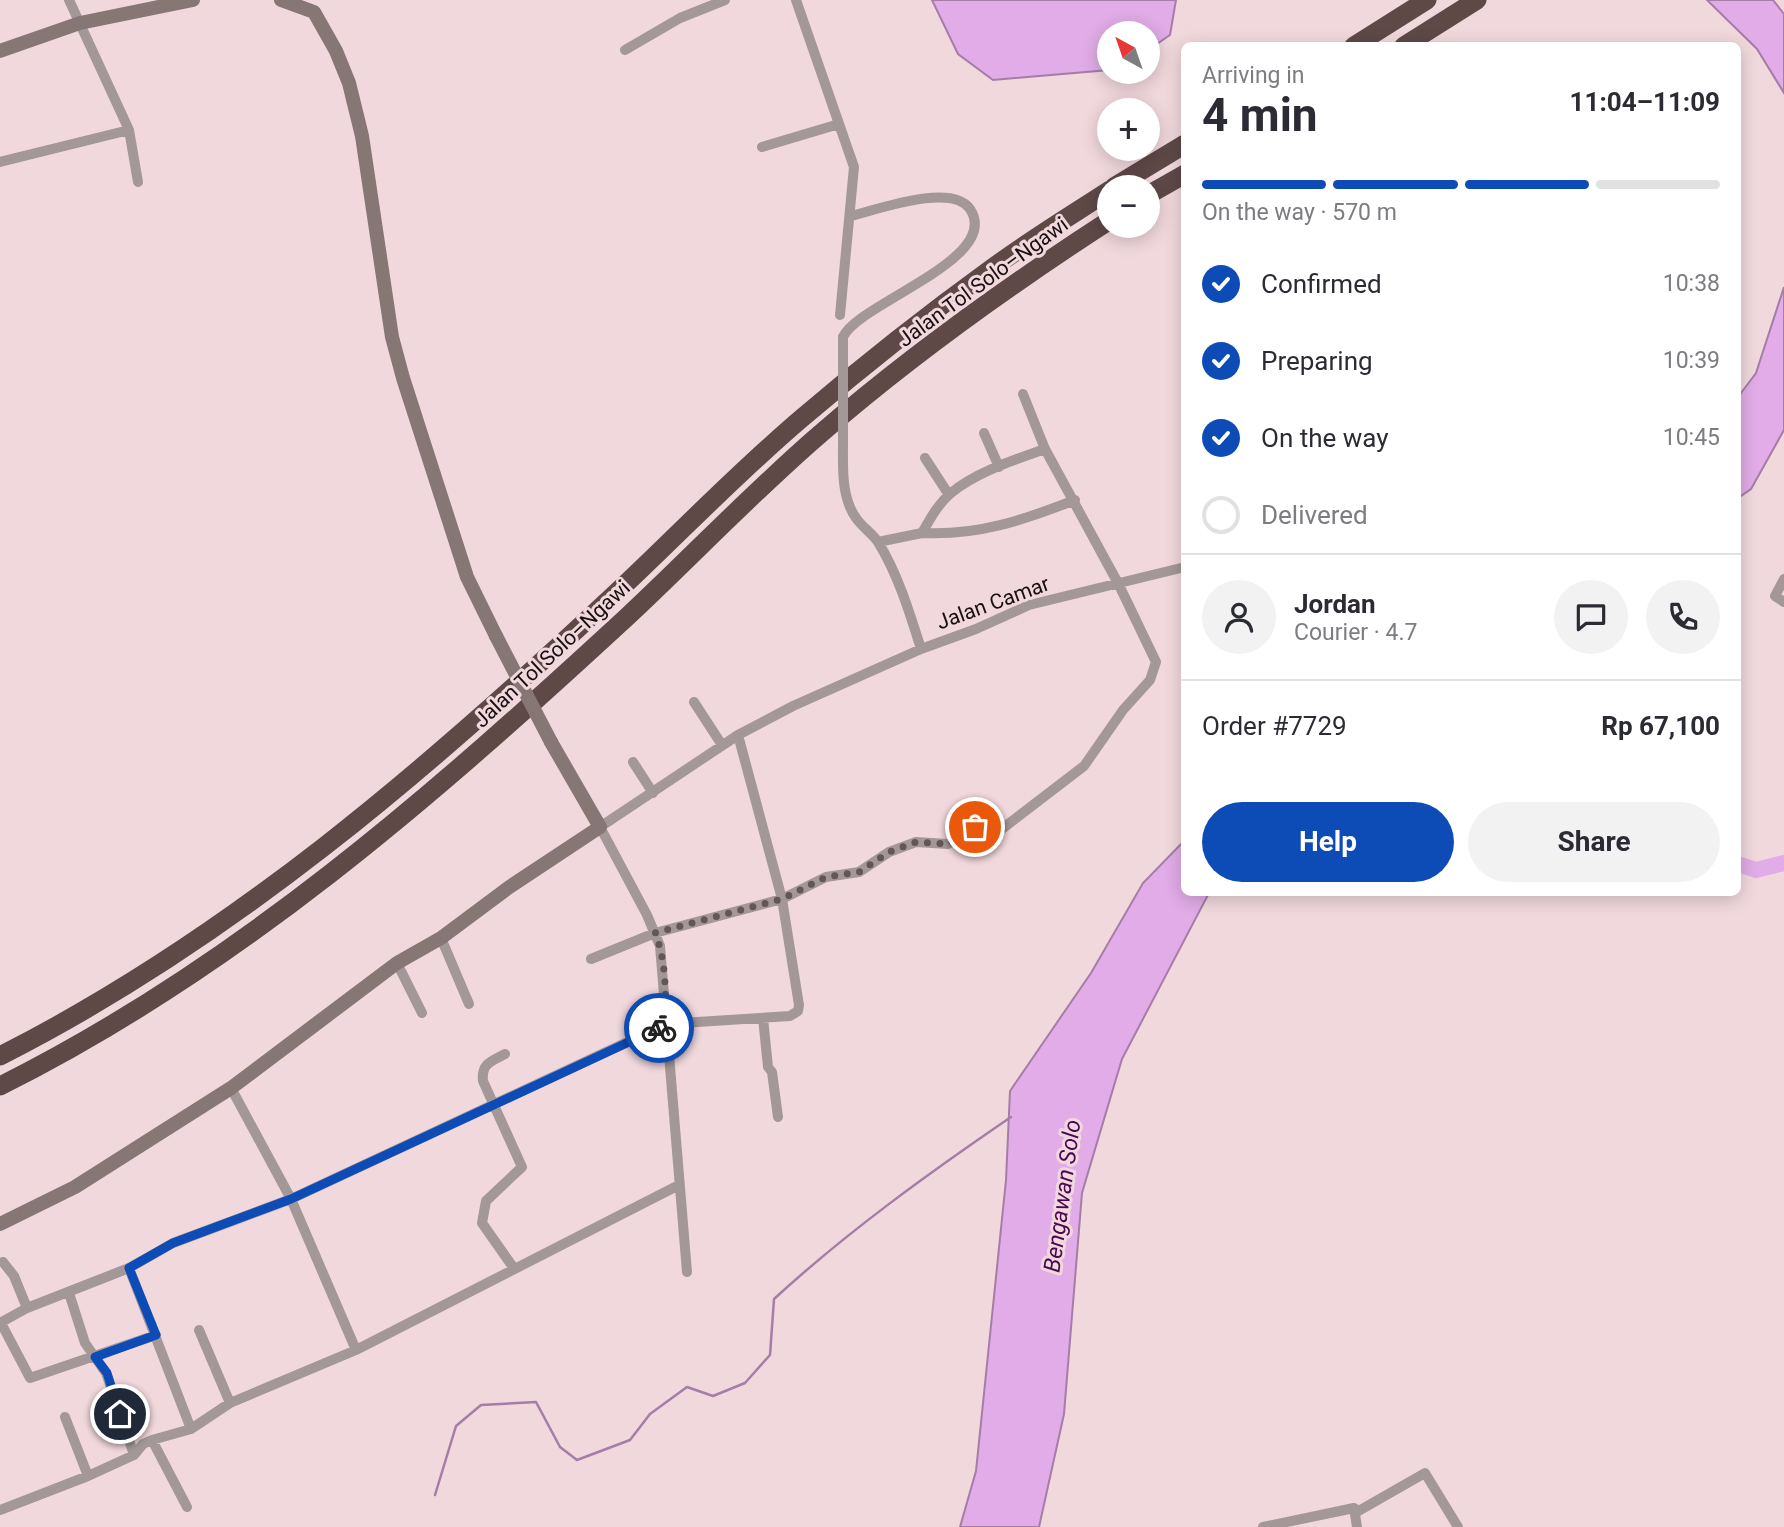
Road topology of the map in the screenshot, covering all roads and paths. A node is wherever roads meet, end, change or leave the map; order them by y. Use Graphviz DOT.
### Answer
graph roads {
  1 [pos="69,0"];
  2 [pos="194,0"];
  3 [pos="281,0"];
  4 [pos="723,0"];
  5 [pos="796,0"];
  6 [pos="1427,0"];
  7 [pos="155,4"];
  8 [pos="307,4"];
  9 [pos="1472,4"];
  10 [pos="80,23"];
  11 [pos="1360,42"];
  12 [pos="1410,42"];
  13 [pos="625,50"];
  14 [pos="0,51"];
  15 [pos="839,124"];
  16 [pos="130,130"];
  17 [pos="1181,146"];
  18 [pos="762,147"];
  19 [pos="0,162"];
  20 [pos="1134,175"];
  21 [pos="1181,176"];
  22 [pos="138,182"];
  23 [pos="1160,188"];
  24 [pos="1097,199"];
  25 [pos="851,216"];
  26 [pos="1097,228"];
  27 [pos="841,315"];
  28 [pos="1023,394"];
  29 [pos="984,433"];
  30 [pos="1045,449"];
  31 [pos="925,458"];
  32 [pos="999,467"];
  33 [pos="949,495"];
  34 [pos="1075,500"];
  35 [pos="922,533"];
  36 [pos="878,542"];
  37 [pos="1181,567"];
  38 [pos="1784,579"];
  39 [pos="1119,585"];
  40 [pos="1784,602"];
  41 [pos="920,649"];
  42 [pos="694,702"];
  43 [pos="738,735"];
  44 [pos="722,745"];
  45 [pos="633,762"];
  46 [pos="653,793"];
  47 [pos="600,827"];
  48 [pos="782,899"];
  49 [pos="655,933"];
  50 [pos="441,938"];
  51 [pos="590,959"];
  52 [pos="397,963"];
  53 [pos="469,1004"];
  54 [pos="422,1013"];
  55 [pos="763,1018"];
  56 [pos="666,1024"];
  57 [pos="505,1054"];
  58 [pos="0,1056"];
  59 [pos="0,1086"];
  60 [pos="231,1088"];
  61 [pos="493,1106"];
  62 [pos="778,1117"];
  63 [pos="679,1185"];
  64 [pos="291,1199"];
  65 [pos="0,1224"];
  66 [pos="3,1262"];
  67 [pos="513,1267"];
  68 [pos="129,1268"];
  69 [pos="687,1272"];
  70 [pos="69,1293"];
  71 [pos="27,1308"];
  72 [pos="0,1323"];
  73 [pos="199,1330"];
  74 [pos="156,1335"];
  75 [pos="356,1350"];
  76 [pos="95,1357"];
  77 [pos="230,1404"];
  78 [pos="65,1416"];
  79 [pos="191,1429"];
  80 [pos="152,1440"];
  81 [pos="134,1455"];
  82 [pos="88,1476"];
  83 [pos="187,1507"];
  84 [pos="0,1510"];
  85 [pos="1355,1514"];
  86 [pos="1263,1527"];
  87 [pos="1357,1527"];
  88 [pos="1458,1527"];
  1 -- 10 [label="street"];
  2 -- 7 [label="street"];
  3 -- 8 [label="street"];
  4 -- 13 [label="street"];
  5 -- 15 [label="street"];
  6 -- 11 [label="highway"];
  7 -- 10 [label="street"];
  8 -- 47 [label="street, bridge"];
  9 -- 12 [label="highway"];
  10 -- 14 [label="street"];
  10 -- 16 [label="street"];
  15 -- 18 [label="street"];
  15 -- 25 [label="street"];
  16 -- 19 [label="street"];
  16 -- 22 [label="street"];
  17 -- 20 [label="highway"];
  21 -- 23 [label="highway"];
  24 -- 58 [label="highway, Jalan Tol Solo–Ngawi"];
  25 -- 27 [label="street"];
  25 -- 36 [label="street, bridge"];
  26 -- 59 [label="highway, Jalan Tol Solo–Ngawi"];
  28 -- 30 [label="street"];
  29 -- 32 [label="street"];
  30 -- 32 [label="street"];
  30 -- 34 [label="street"];
  31 -- 33 [label="street"];
  32 -- 33 [label="street"];
  33 -- 35 [label="street"];
  34 -- 35 [label="street"];
  34 -- 39 [label="street"];
  35 -- 36 [label="street"];
  36 -- 41 [label="street"];
  37 -- 39 [label="street, Jalan Camar"];
  38 -- 40 [label="street"];
  39 -- 41 [label="street, Jalan Camar"];
  39 -- 48 [label="street"];
  41 -- 43 [label="street, Jalan Camar"];
  42 -- 44 [label="street"];
  43 -- 44 [label="street, Jalan Camar"];
  43 -- 48 [label="street"];
  44 -- 46 [label="street, Jalan Camar"];
  45 -- 46 [label="street"];
  46 -- 47 [label="street, Jalan Camar"];
  47 -- 49 [label="street"];
  47 -- 50 [label="street"];
  48 -- 49 [label="street"];
  48 -- 55 [label="street"];
  49 -- 51 [label="street"];
  49 -- 56 [label="street"];
  50 -- 52 [label="street"];
  50 -- 53 [label="street"];
  52 -- 54 [label="street"];
  52 -- 60 [label="street"];
  55 -- 56 [label="street"];
  55 -- 62 [label="street"];
  56 -- 61 [label="street"];
  56 -- 63 [label="street"];
  57 -- 61 [label="street"];
  60 -- 64 [label="street"];
  60 -- 65 [label="street"];
  61 -- 64 [label="street"];
  61 -- 67 [label="street"];
  63 -- 67 [label="street"];
  63 -- 69 [label="street"];
  64 -- 68 [label="street"];
  64 -- 75 [label="street"];
  66 -- 71 [label="street"];
  67 -- 75 [label="street"];
  68 -- 70 [label="street"];
  68 -- 74 [label="street"];
  70 -- 71 [label="street"];
  70 -- 76 [label="street"];
  71 -- 72 [label="street"];
  72 -- 76 [label="street"];
  73 -- 77 [label="street"];
  74 -- 76 [label="street"];
  74 -- 79 [label="street"];
  75 -- 77 [label="street"];
  76 -- 81 [label="street"];
  77 -- 79 [label="street"];
  78 -- 82 [label="street"];
  79 -- 80 [label="street"];
  80 -- 81 [label="street"];
  80 -- 83 [label="street"];
  81 -- 82 [label="street"];
  82 -- 84 [label="street"];
  85 -- 86 [label="street"];
  85 -- 87 [label="street"];
  85 -- 88 [label="street"];
}
